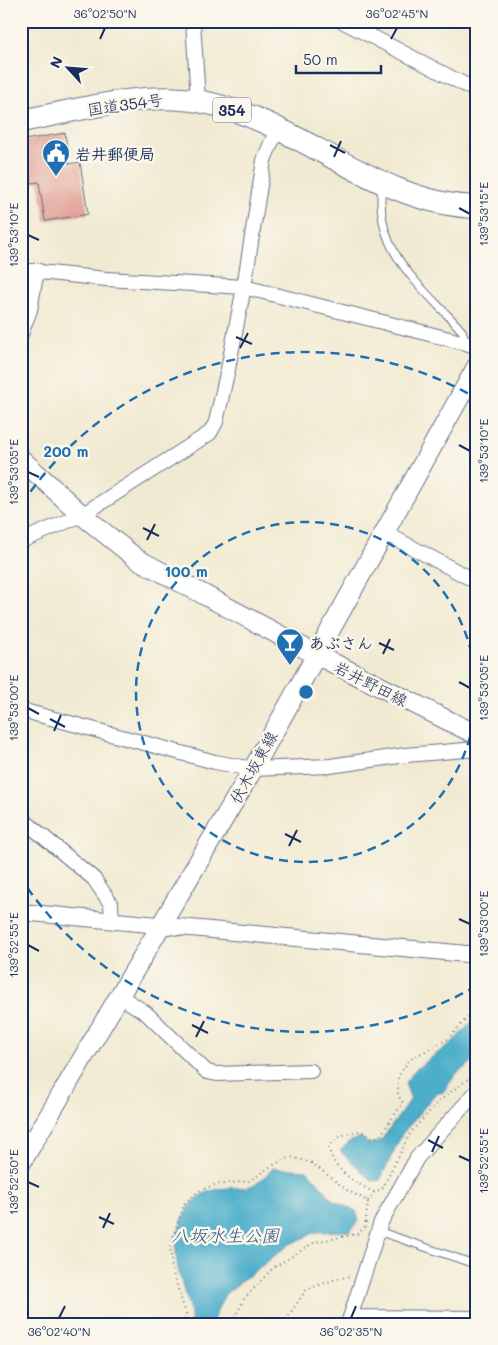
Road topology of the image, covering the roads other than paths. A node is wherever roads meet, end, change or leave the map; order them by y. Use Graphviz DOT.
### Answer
graph roads {
  1 [pos="193,21"];
  2 [pos="342,21"];
  3 [pos="477,92"];
  4 [pos="198,101"];
  5 [pos="21,121"];
  6 [pos="276,129"];
  7 [pos="382,182"];
  8 [pos="477,207"];
  9 [pos="21,270"];
  10 [pos="38,270"];
  11 [pos="244,287"];
  12 [pos="21,334"];
  13 [pos="472,345"];
  14 [pos="477,366"];
  15 [pos="21,460"];
  16 [pos="82,515"];
  17 [pos="383,532"];
  18 [pos="21,541"];
  19 [pos="477,582"];
  20 [pos="315,654"];
  21 [pos="21,710"];
  22 [pos="476,747"];
  23 [pos="253,769"];
  24 [pos="21,818"];
  25 [pos="21,912"];
  26 [pos="112,921"];
  27 [pos="161,926"];
  28 [pos="477,955"];
  29 [pos="118,995"];
  30 [pos="310,1071"];
  31 [pos="477,1091"];
  32 [pos="26,1139"];
  33 [pos="21,1163"];
  34 [pos="378,1230"];
  35 [pos="477,1265"];
  36 [pos="477,1318"];
  37 [pos="349,1320"];
  1 -- 4 [label="street"];
  2 -- 3 [label="street"];
  4 -- 5 [label="highway, 国道354号 / 354"];
  4 -- 6 [label="highway, 国道354号 / 354"];
  6 -- 7 [label="highway, 国道354号 / 354"];
  6 -- 11 [label="street"];
  7 -- 8 [label="highway, 国道354号 / 354"];
  7 -- 13 [label="lane"];
  9 -- 10 [label="street"];
  10 -- 11 [label="street"];
  10 -- 12 [label="street"];
  11 -- 13 [label="street"];
  11 -- 16 [label="street"];
  14 -- 17 [label="main road, 伏木坂東線"];
  15 -- 16 [label="main road, 岩井野田線"];
  16 -- 18 [label="street"];
  16 -- 20 [label="main road, 岩井野田線"];
  17 -- 19 [label="street"];
  17 -- 20 [label="main road, 伏木坂東線"];
  20 -- 22 [label="main road, 岩井野田線"];
  20 -- 23 [label="main road, 伏木坂東線"];
  21 -- 23 [label="street"];
  22 -- 23 [label="street"];
  23 -- 27 [label="main road, 伏木坂東線"];
  24 -- 26 [label="street"];
  25 -- 26 [label="street"];
  26 -- 27 [label="street"];
  27 -- 28 [label="street"];
  27 -- 29 [label="main road, 伏木坂東線"];
  29 -- 30 [label="street"];
  29 -- 32 [label="main road, 伏木坂東線"];
  31 -- 34 [label="street"];
  32 -- 33 [label="main road, 伏木坂東線"];
  34 -- 35 [label="lane"];
  34 -- 37 [label="street"];
  36 -- 37 [label="street"];
}
